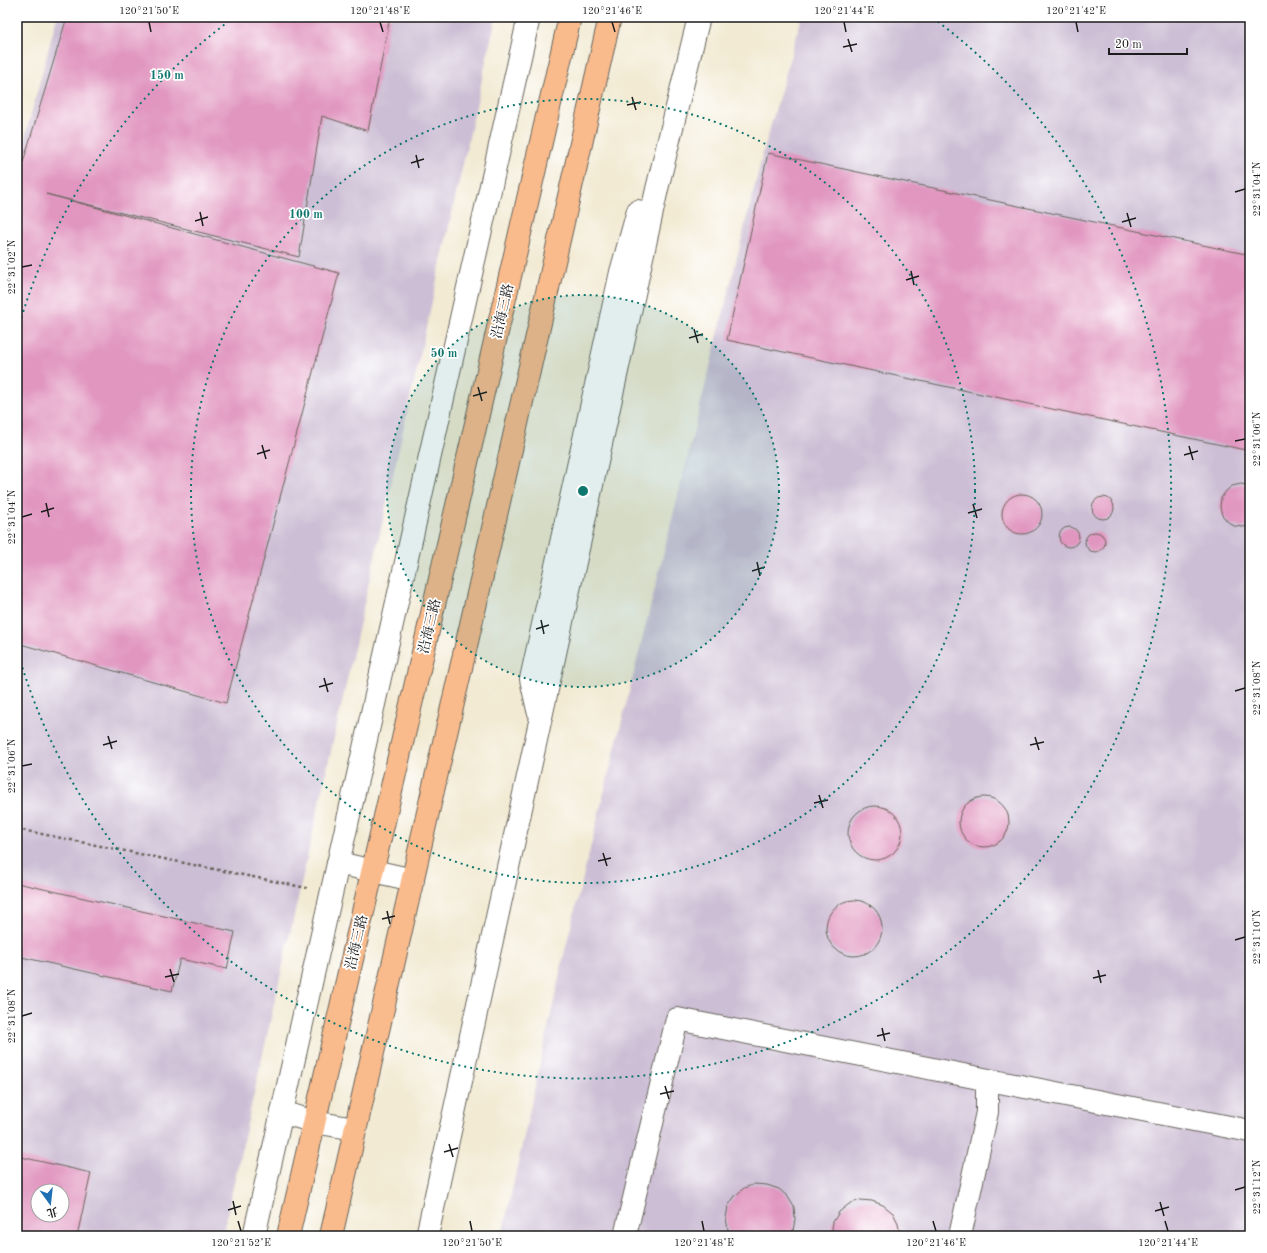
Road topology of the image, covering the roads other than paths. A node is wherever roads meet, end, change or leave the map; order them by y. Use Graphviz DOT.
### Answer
graph roads {
  1 [pos="529,17"];
  2 [pos="570,17"];
  3 [pos="610,17"];
  4 [pos="685,17"];
  5 [pos="699,17"];
  6 [pos="540,717"];
  7 [pos="338,863"];
  8 [pos="372,871"];
  9 [pos="412,880"];
  10 [pos="987,1081"];
  11 [pos="282,1112"];
  12 [pos="314,1122"];
  13 [pos="356,1129"];
  14 [pos="1250,1132"];
  15 [pos="254,1236"];
  16 [pos="288,1236"];
  17 [pos="331,1236"];
  18 [pos="428,1236"];
  19 [pos="625,1236"];
  20 [pos="960,1236"];
  1 -- 7 [label="street"];
  2 -- 8 [label="main road, 沿海三路"];
  3 -- 9 [label="main road"];
  4 -- 6 [label="street"];
  5 -- 6 [label="street"];
  6 -- 18 [label="street"];
  7 -- 8 [label="street"];
  7 -- 11 [label="street"];
  8 -- 9 [label="street"];
  8 -- 12 [label="main road, 沿海三路"];
  9 -- 13 [label="main road"];
  10 -- 14 [label="street"];
  10 -- 19 [label="street"];
  10 -- 20 [label="street"];
  11 -- 12 [label="street"];
  11 -- 15 [label="street"];
  12 -- 13 [label="street"];
  12 -- 16 [label="main road, 沿海三路"];
  13 -- 17 [label="main road"];
}
